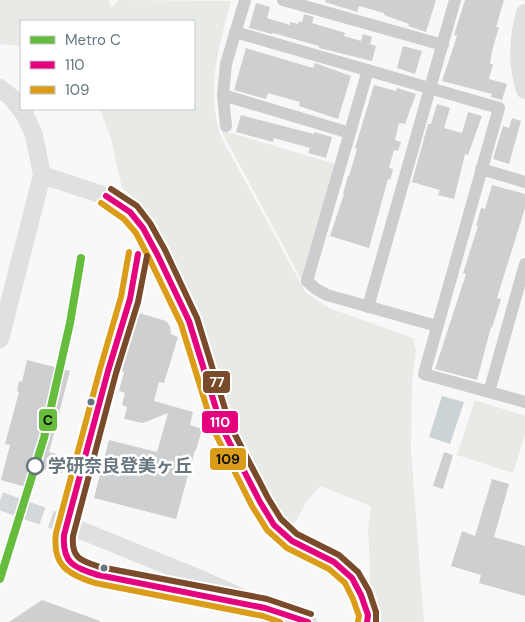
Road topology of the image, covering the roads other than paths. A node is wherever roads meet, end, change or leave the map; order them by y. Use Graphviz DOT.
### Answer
graph roads {
  1 [pos="245,0"];
  2 [pos="283,0"];
  3 [pos="456,0"];
  4 [pos="525,13"];
  5 [pos="236,32"];
  6 [pos="443,45"];
  7 [pos="368,70"];
  8 [pos="431,87"];
  9 [pos="0,88"];
  10 [pos="525,90"];
  11 [pos="223,96"];
  12 [pos="20,108"];
  13 [pos="21,110"];
  14 [pos="226,126"];
  15 [pos="350,133"];
  16 [pos="481,169"];
  17 [pos="42,175"];
  18 [pos="525,182"];
  19 [pos="525,264"];
  20 [pos="368,307"];
  21 [pos="437,326"];
  22 [pos="0,340"];
  23 [pos="489,392"];
  24 [pos="525,402"];
  25 [pos="74,528"];
  26 [pos="308,622"];
  27 [pos="367,622"];
  1 -- 5 [label="street"];
  2 -- 6 [label="street"];
  3 -- 6 [label="street"];
  4 -- 10 [label="street"];
  5 -- 7 [label="street"];
  5 -- 11 [label="street"];
  6 -- 8 [label="street"];
  7 -- 8 [label="street"];
  7 -- 15 [label="street"];
  8 -- 16 [label="street"];
  8 -- 20 [label="street"];
  9 -- 12 [label="street"];
  11 -- 14 [label="street"];
  11 -- 15 [label="street"];
  13 -- 17 [label="street"];
  15 -- 20 [label="street"];
  16 -- 18 [label="street"];
  16 -- 21 [label="street"];
  17 -- 22 [label="street"];
  17 -- 27 [label="street"];
  19 -- 23 [label="street"];
  20 -- 21 [label="street"];
  21 -- 23 [label="street"];
  23 -- 24 [label="street"];
  25 -- 26 [label="street"];
}
